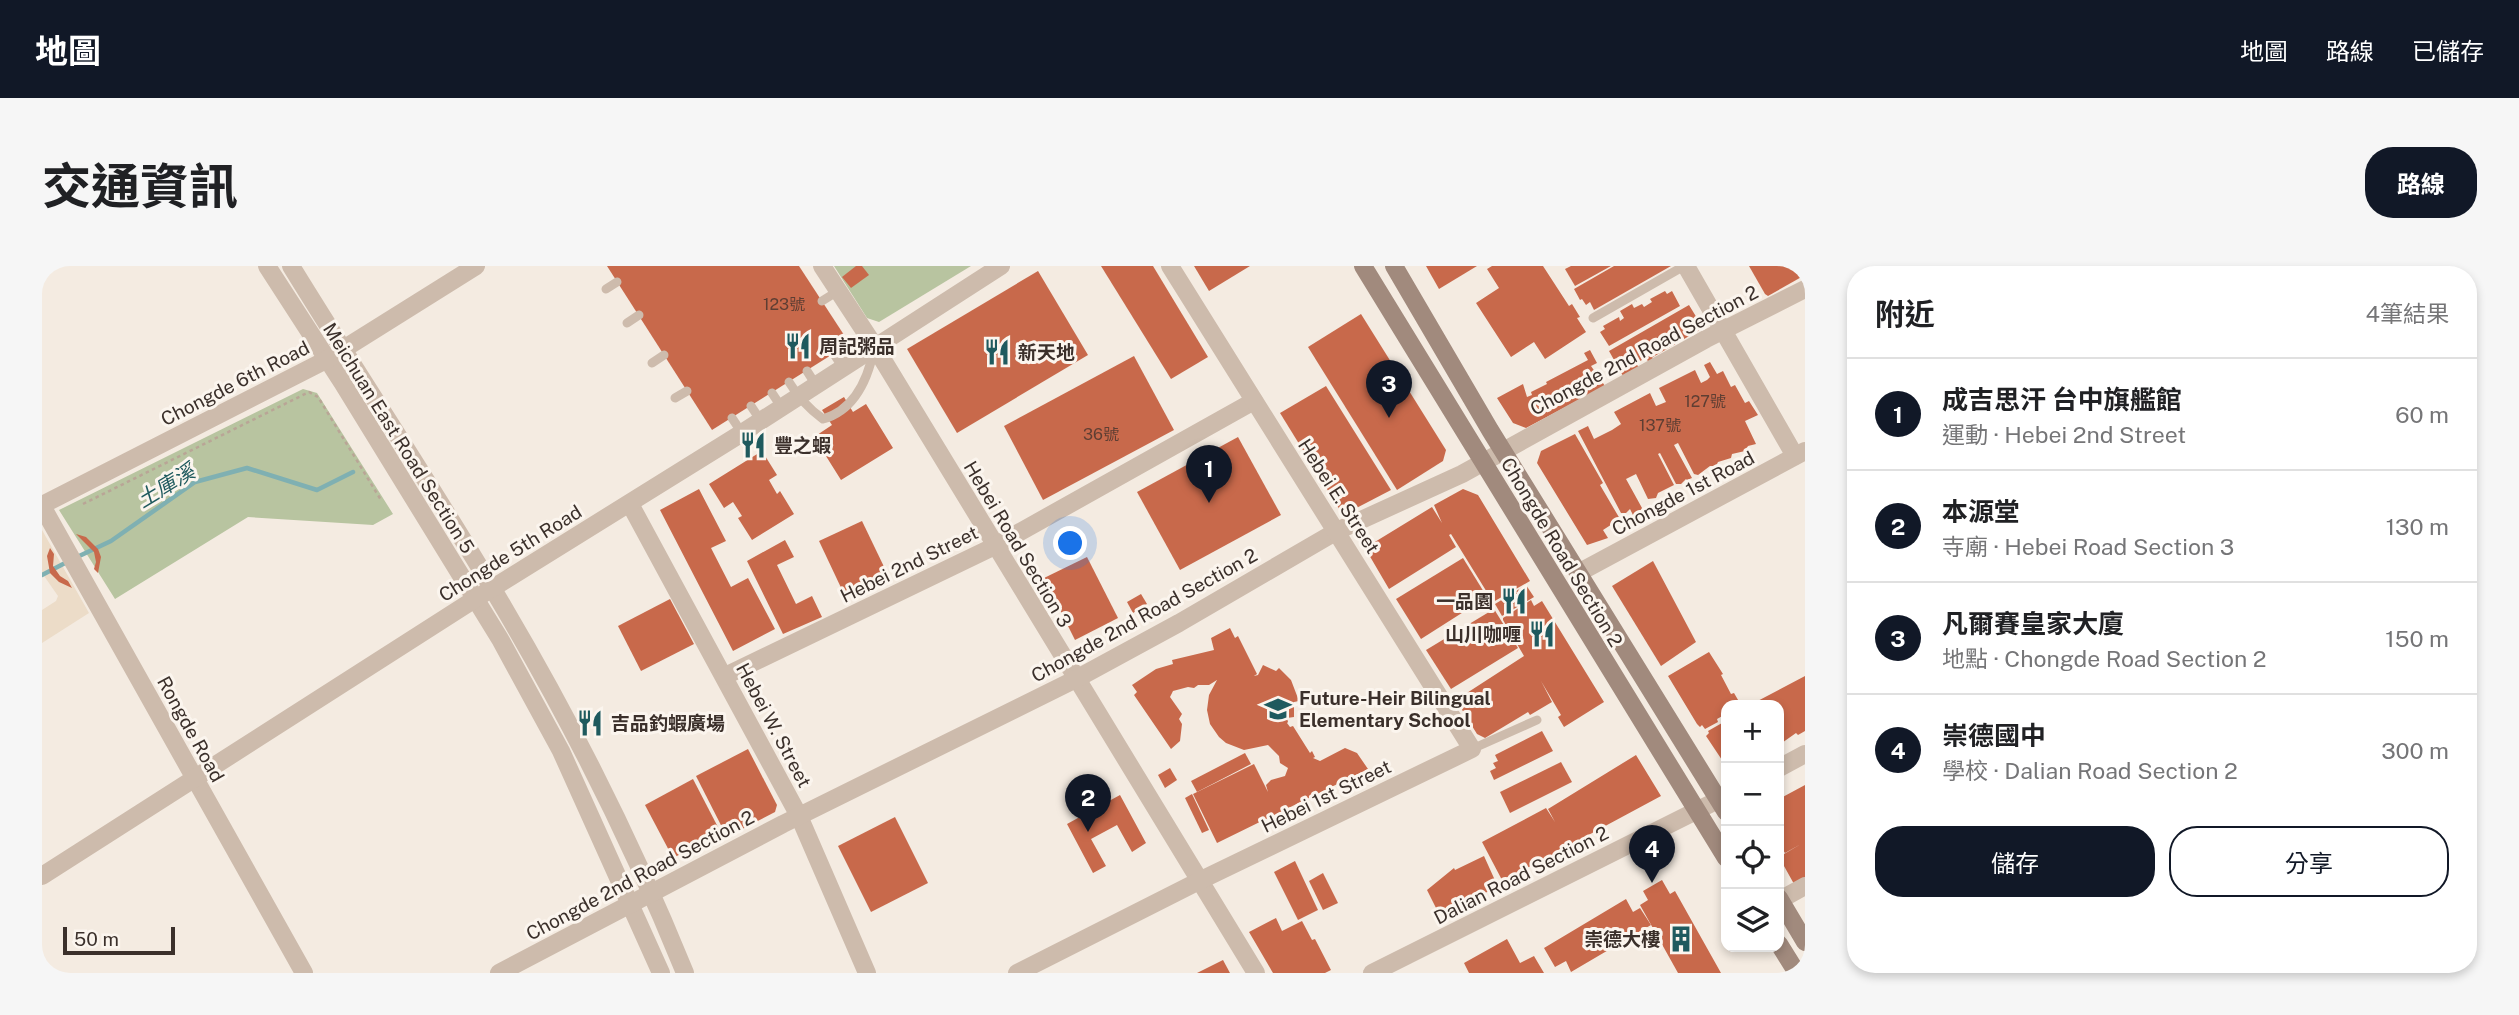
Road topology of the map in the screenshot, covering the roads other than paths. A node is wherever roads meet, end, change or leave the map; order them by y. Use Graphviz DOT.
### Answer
graph roads {
  1 [pos="267,266"];
  2 [pos="291,266"];
  3 [pos="476,266"];
  4 [pos="822,266"];
  5 [pos="1001,266"];
  6 [pos="1170,266"];
  7 [pos="1363,266"];
  8 [pos="1394,266"];
  9 [pos="1685,266"];
  10 [pos="617,282"];
  11 [pos="606,289"];
  12 [pos="1805,289"];
  13 [pos="838,290"];
  14 [pos="822,301"];
  15 [pos="639,315"];
  16 [pos="1594,318"];
  17 [pos="627,323"];
  18 [pos="1723,330"];
  19 [pos="875,347"];
  20 [pos="342,349"];
  21 [pos="664,355"];
  22 [pos="326,360"];
  23 [pos="652,363"];
  24 [pos="794,389"];
  25 [pos="687,391"];
  26 [pos="675,398"];
  27 [pos="1254,401"];
  28 [pos="1504,452"];
  29 [pos="1800,453"];
  30 [pos="1483,462"];
  31 [pos="630,504"];
  32 [pos="42,505"];
  33 [pos="1337,531"];
  34 [pos="995,546"];
  35 [pos="1580,572"];
  36 [pos="492,589"];
  37 [pos="475,599"];
  38 [pos="725,676"];
  39 [pos="1076,679"];
  40 [pos="1537,720"];
  41 [pos="1472,749"];
  42 [pos="1805,754"];
  43 [pos="1784,765"];
  44 [pos="194,778"];
  45 [pos="1721,797"];
  46 [pos="1721,803"];
  47 [pos="1696,811"];
  48 [pos="799,816"];
  49 [pos="1721,850"];
  50 [pos="42,876"];
  51 [pos="1199,881"];
  52 [pos="1805,886"];
  53 [pos="650,892"];
  54 [pos="1784,896"];
  55 [pos="630,903"];
  56 [pos="1784,907"];
  57 [pos="1805,942"];
  58 [pos="1784,952"];
  59 [pos="304,973"];
  60 [pos="499,973"];
  61 [pos="661,973"];
  62 [pos="685,973"];
  63 [pos="867,973"];
  64 [pos="1017,973"];
  65 [pos="1256,973"];
  66 [pos="1372,973"];
  67 [pos="1797,973"];
  1 -- 22 [label="street, Meichuan East Road Section 5"];
  2 -- 20 [label="street, Meichuan East Road Section 5"];
  3 -- 20 [label="street, Chongde 6th Road"];
  4 -- 13 [label="street, Hebei Road Section 3"];
  5 -- 19 [label="street, Chongde 5th Road"];
  6 -- 27 [label="street, Hebei E. Street"];
  7 -- 30 [label="main road, Chongde Road Section 2"];
  8 -- 28 [label="main road, Chongde Road Section 2"];
  9 -- 16 [label="lane"];
  9 -- 18 [label="street"];
  10 -- 11 [label="lane"];
  12 -- 18 [label="street, Chongde 2nd Road Section 2"];
  13 -- 14 [label="lane"];
  13 -- 19 [label="street, Hebei Road Section 3"];
  15 -- 17 [label="lane"];
  18 -- 28 [label="street, Chongde 2nd Road Section 2"];
  18 -- 29 [label="street"];
  19 -- 24 [label="street, Chongde 5th Road"];
  19 -- 24 [label="lane"];
  19 -- 34 [label="street, Hebei Road Section 3"];
  20 -- 22 [label="street, Chongde 6th Road"];
  20 -- 36 [label="street, Meichuan East Road Section 5"];
  21 -- 23 [label="lane"];
  22 -- 32 [label="street, Chongde 6th Road"];
  22 -- 37 [label="street, Meichuan East Road Section 5"];
  24 -- 31 [label="street, Chongde 5th Road"];
  25 -- 26 [label="lane"];
  27 -- 33 [label="street, Hebei E. Street"];
  27 -- 34 [label="street, Hebei 2nd Street"];
  28 -- 30 [label="street, Chongde 2nd Road Section 2"];
  28 -- 35 [label="main road, Chongde Road Section 2"];
  29 -- 35 [label="street, Chongde 1st Road"];
  30 -- 33 [label="street, Chongde 2nd Road Section 2"];
  30 -- 47 [label="main road, Chongde Road Section 2"];
  31 -- 36 [label="street, Chongde 5th Road"];
  31 -- 38 [label="street, Hebei W. Street"];
  32 -- 44 [label="street, Rongde Road"];
  33 -- 39 [label="street, Chongde 2nd Road Section 2"];
  33 -- 41 [label="street, Hebei E. Street"];
  34 -- 38 [label="street, Hebei 2nd Street"];
  34 -- 39 [label="street, Hebei Road Section 3"];
  35 -- 45 [label="main road, Chongde Road Section 2"];
  36 -- 37 [label="street, Chongde 5th Road"];
  36 -- 53 [label="street, Meichuan East Road Section 5"];
  37 -- 44 [label="street, Chongde 5th Road"];
  37 -- 55 [label="street, Meichuan East Road Section 5"];
  38 -- 48 [label="street, Hebei W. Street"];
  39 -- 48 [label="street, Chongde 2nd Road Section 2"];
  39 -- 51 [label="street, Hebei Road Section 3"];
  40 -- 41 [label="lane"];
  41 -- 51 [label="street, Hebei 1st Street"];
  42 -- 43 [label="street"];
  44 -- 50 [label="street, Chongde 5th Road"];
  44 -- 59 [label="street, Rongde Road"];
  46 -- 47 [label="street, Dalian Road Section 2"];
  47 -- 49 [label="main road, Chongde Road Section 2"];
  47 -- 66 [label="street, Dalian Road Section 2"];
  48 -- 53 [label="street, Chongde 2nd Road Section 2"];
  48 -- 63 [label="street, Hebei W. Street"];
  51 -- 64 [label="street, Hebei 1st Street"];
  51 -- 65 [label="street, Hebei Road Section 3"];
  52 -- 54 [label="street"];
  53 -- 55 [label="street, Chongde 2nd Road Section 2"];
  53 -- 62 [label="street, Meichuan East Road Section 5"];
  55 -- 60 [label="street, Chongde 2nd Road Section 2"];
  55 -- 61 [label="street, Meichuan East Road Section 5"];
  56 -- 57 [label="main road"];
  58 -- 67 [label="main road"];
}
